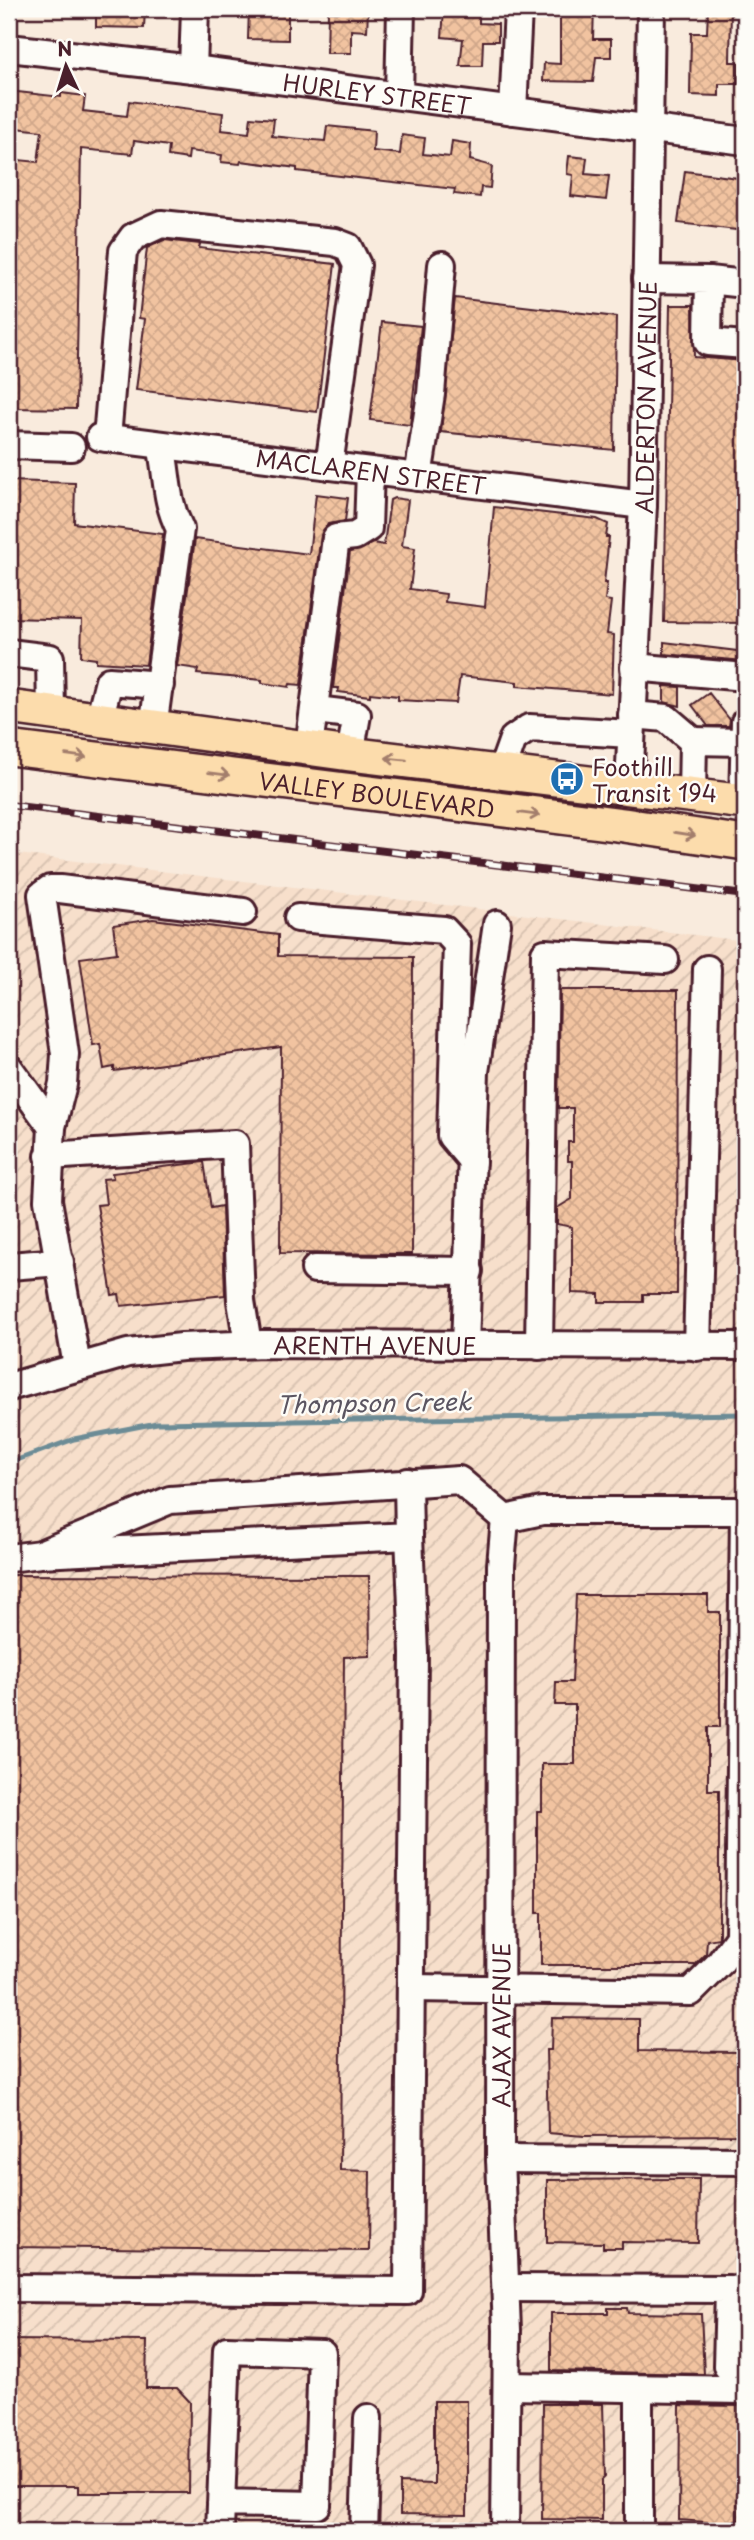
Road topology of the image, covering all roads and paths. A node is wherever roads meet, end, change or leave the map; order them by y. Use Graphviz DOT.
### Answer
graph roads {
  1 [pos="195,9"];
  2 [pos="401,9"];
  3 [pos="518,9"];
  4 [pos="651,9"];
  5 [pos="9,48"];
  6 [pos="194,68"];
  7 [pos="399,95"];
  8 [pos="513,111"];
  9 [pos="649,130"];
  10 [pos="745,141"];
  11 [pos="442,265"];
  12 [pos="646,279"];
  13 [pos="709,280"];
  14 [pos="745,284"];
  15 [pos="745,345"];
  16 [pos="9,445"];
  17 [pos="161,445"];
  18 [pos="71,447"];
  19 [pos="329,466"];
  20 [pos="370,471"];
  21 [pos="418,477"];
  22 [pos="643,505"];
  23 [pos="9,653"];
  24 [pos="634,667"];
  25 [pos="745,677"];
  26 [pos="160,685"];
  27 [pos="9,707"];
  28 [pos="316,710"];
  29 [pos="51,712"];
  30 [pos="99,720"];
  31 [pos="631,724"];
  32 [pos="153,728"];
  33 [pos="745,732"];
  34 [pos="693,741"];
  35 [pos="309,747"];
  36 [pos="9,748"];
  37 [pos="350,754"];
  38 [pos="502,770"];
  39 [pos="629,785"];
  40 [pos="692,794"];
  41 [pos="744,802"];
  42 [pos="624,825"];
  43 [pos="745,843"];
  44 [pos="243,912"];
  45 [pos="298,918"];
  46 [pos="497,924"];
  47 [pos="665,960"];
  48 [pos="707,969"];
  49 [pos="9,1068"];
  50 [pos="52,1127"];
  51 [pos="49,1156"];
  52 [pos="472,1161"];
  53 [pos="60,1262"];
  54 [pos="9,1266"];
  55 [pos="315,1269"];
  56 [pos="469,1271"];
  57 [pos="248,1344"];
  58 [pos="465,1345"];
  59 [pos="539,1346"];
  60 [pos="745,1346"];
  61 [pos="697,1347"];
  62 [pos="77,1366"];
  63 [pos="9,1387"];
  64 [pos="408,1482"];
  65 [pos="505,1519"];
  66 [pos="409,1536"];
  67 [pos="40,1554"];
  68 [pos="9,1558"];
  69 [pos="411,1988"];
  70 [pos="500,1990"];
  71 [pos="500,2159"];
  72 [pos="745,2161"];
  73 [pos="9,2288"];
  74 [pos="506,2288"];
  75 [pos="727,2366"];
  76 [pos="507,2386"];
  77 [pos="639,2389"];
  78 [pos="743,2390"];
  79 [pos="368,2418"];
  80 [pos="221,2503"];
  81 [pos="220,2531"];
  82 [pos="364,2531"];
  83 [pos="505,2531"];
  84 [pos="639,2531"];
  1 -- 6 [label="street"];
  2 -- 7 [label="street"];
  3 -- 8 [label="street"];
  4 -- 9 [label="street, ALDERTON AVENUE"];
  5 -- 6 [label="street, HURLEY STREET"];
  6 -- 7 [label="street, HURLEY STREET"];
  7 -- 8 [label="street, HURLEY STREET"];
  8 -- 9 [label="street, HURLEY STREET"];
  9 -- 10 [label="street, HURLEY STREET"];
  9 -- 12 [label="street, ALDERTON AVENUE"];
  11 -- 21 [label="street"];
  12 -- 13 [label="street"];
  12 -- 22 [label="street, ALDERTON AVENUE"];
  13 -- 14 [label="street"];
  13 -- 15 [label="street"];
  16 -- 18 [label="street"];
  17 -- 19 [label="street, MACLAREN STREET"];
  17 -- 19 [label="street, MACLAREN STREET"];
  17 -- 26 [label="street"];
  19 -- 20 [label="street, MACLAREN STREET"];
  20 -- 21 [label="street, MACLAREN STREET"];
  20 -- 28 [label="street"];
  21 -- 22 [label="street, MACLAREN STREET"];
  22 -- 24 [label="street, ALDERTON AVENUE"];
  23 -- 29 [label="street"];
  24 -- 25 [label="street"];
  24 -- 31 [label="street, ALDERTON AVENUE"];
  26 -- 30 [label="street"];
  26 -- 32 [label="street"];
  27 -- 29 [label="main road, VALLEY BOULEVARD"];
  28 -- 35 [label="street"];
  28 -- 37 [label="street"];
  29 -- 30 [label="main road, VALLEY BOULEVARD"];
  30 -- 32 [label="main road, VALLEY BOULEVARD"];
  31 -- 34 [label="street"];
  31 -- 38 [label="street"];
  31 -- 39 [label="street, ALDERTON AVENUE"];
  32 -- 35 [label="main road, VALLEY BOULEVARD"];
  33 -- 34 [label="street"];
  33 -- 41 [label="street"];
  34 -- 40 [label="street"];
  35 -- 37 [label="main road, VALLEY BOULEVARD"];
  36 -- 42 [label="main road, VALLEY BOULEVARD, one-way"];
  38 -- 37 [label="main road, VALLEY BOULEVARD, one-way"];
  38 -- 39 [label="main road, VALLEY BOULEVARD"];
  39 -- 40 [label="main road, VALLEY BOULEVARD"];
  39 -- 42 [label="main road"];
  40 -- 41 [label="main road, VALLEY BOULEVARD"];
  42 -- 43 [label="main road, VALLEY BOULEVARD, one-way"];
  44 -- 50 [label="street"];
  45 -- 52 [label="street"];
  46 -- 52 [label="street"];
  47 -- 59 [label="street"];
  48 -- 61 [label="street"];
  49 -- 50 [label="street"];
  50 -- 51 [label="street"];
  51 -- 53 [label="street"];
  51 -- 57 [label="street"];
  52 -- 56 [label="street"];
  53 -- 54 [label="street"];
  53 -- 62 [label="street"];
  55 -- 56 [label="street"];
  56 -- 58 [label="street"];
  57 -- 58 [label="street, ARENTH AVENUE"];
  57 -- 62 [label="street, ARENTH AVENUE"];
  58 -- 59 [label="street, ARENTH AVENUE"];
  59 -- 61 [label="street, ARENTH AVENUE"];
  60 -- 61 [label="street, ARENTH AVENUE"];
  62 -- 63 [label="street, ARENTH AVENUE"];
  64 -- 65 [label="street"];
  64 -- 66 [label="street"];
  64 -- 67 [label="street"];
  65 -- 70 [label="street, AJAX AVENUE"];
  65 -- 70 [label="street"];
  66 -- 67 [label="street"];
  66 -- 69 [label="street"];
  67 -- 68 [label="street"];
  69 -- 70 [label="street"];
  69 -- 73 [label="street"];
  70 -- 71 [label="street, AJAX AVENUE"];
  71 -- 72 [label="street"];
  71 -- 74 [label="street, AJAX AVENUE"];
  74 -- 75 [label="street"];
  74 -- 76 [label="street, AJAX AVENUE"];
  76 -- 77 [label="street"];
  76 -- 83 [label="street, AJAX AVENUE"];
  77 -- 78 [label="street"];
  77 -- 84 [label="street"];
  79 -- 82 [label="street"];
  80 -- 80 [label="street"];
  80 -- 81 [label="street"];
}
